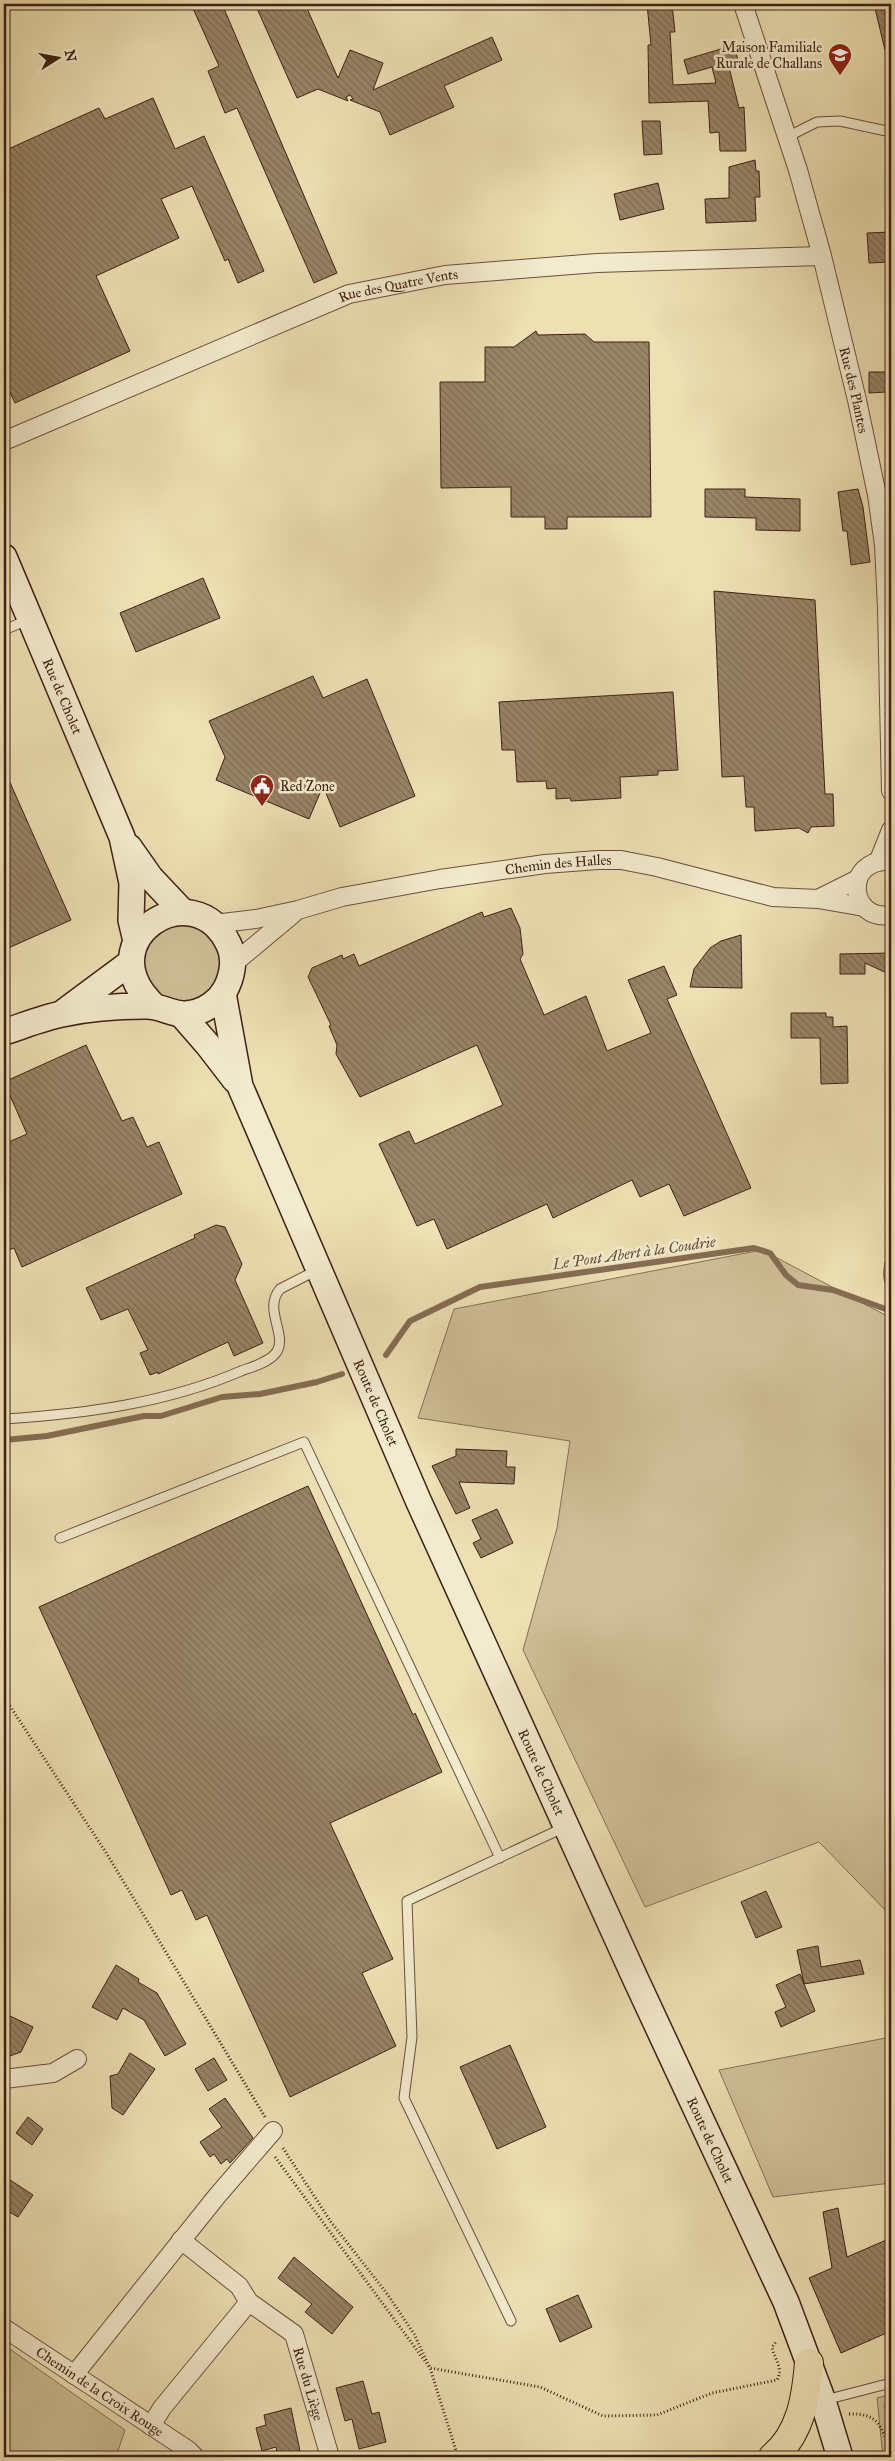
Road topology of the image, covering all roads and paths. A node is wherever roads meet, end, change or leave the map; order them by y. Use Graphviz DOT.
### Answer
graph roads {
  1 [pos="742,4"];
  2 [pos="891,132"];
  3 [pos="787,137"];
  4 [pos="822,256"];
  5 [pos="4,441"];
  6 [pos="887,546"];
  7 [pos="4,557"];
  8 [pos="30,619"];
  9 [pos="4,630"];
  10 [pos="891,791"];
  11 [pos="891,830"];
  12 [pos="122,837"];
  13 [pos="885,861"];
  14 [pos="858,879"];
  15 [pos="818,899"];
  16 [pos="864,907"];
  17 [pos="298,910"];
  18 [pos="183,912"];
  19 [pos="891,915"];
  20 [pos="214,924"];
  21 [pos="133,951"];
  22 [pos="233,964"];
  23 [pos="223,993"];
  24 [pos="153,1005"];
  25 [pos="60,1014"];
  26 [pos="181,1014"];
  27 [pos="4,1032"];
  28 [pos="240,1086"];
  29 [pos="319,1269"];
  30 [pos="4,1419"];
  31 [pos="60,1538"];
  32 [pos="4,1697"];
  33 [pos="567,1826"];
  34 [pos="500,1858"];
  35 [pos="78,2059"];
  36 [pos="4,2079"];
  37 [pos="273,2131"];
  38 [pos="271,2151"];
  39 [pos="182,2240"];
  40 [pos="249,2302"];
  41 [pos="511,2321"];
  42 [pos="4,2328"];
  43 [pos="798,2333"];
  44 [pos="809,2363"];
  45 [pos="430,2368"];
  46 [pos="74,2375"];
  47 [pos="891,2383"];
  48 [pos="826,2409"];
  49 [pos="151,2426"];
  50 [pos="891,2450"];
  51 [pos="196,2457"];
  52 [pos="330,2457"];
  53 [pos="458,2457"];
  54 [pos="773,2457"];
  55 [pos="840,2457"];
  1 -- 3 [label="street, Rue des Plantes"];
  2 -- 3 [label="lane"];
  3 -- 4 [label="street, Rue des Plantes"];
  4 -- 5 [label="street, Rue des Quatre Vents"];
  4 -- 6 [label="street, Rue des Plantes"];
  6 -- 10 [label="street, Rue des Plantes"];
  7 -- 8 [label="main road, Rue de Cholet"];
  8 -- 9 [label="lane"];
  8 -- 12 [label="main road, Rue de Cholet"];
  11 -- 13 [label="street"];
  12 -- 18 [label="main road, Rue de Cholet"];
  12 -- 21 [label="main road, Rue de Cholet"];
  13 -- 14 [label="street, Chemin des Halles"];
  14 -- 15 [label="street, Chemin des Halles"];
  14 -- 16 [label="street"];
  15 -- 16 [label="street, Chemin des Halles"];
  15 -- 17 [label="street, Chemin des Halles"];
  16 -- 19 [label="street, Chemin des Halles"];
  17 -- 20 [label="street, Chemin des Halles"];
  17 -- 22 [label="street, Chemin des Halles"];
  18 -- 20 [label="main road"];
  18 -- 21 [label="main road"];
  20 -- 22 [label="main road"];
  21 -- 24 [label="main road"];
  21 -- 25 [label="main road"];
  22 -- 23 [label="main road"];
  23 -- 26 [label="main road"];
  23 -- 28 [label="main road, Route de Cholet"];
  24 -- 25 [label="main road"];
  24 -- 26 [label="main road"];
  25 -- 27 [label="main road"];
  26 -- 28 [label="main road, Route de Cholet"];
  28 -- 29 [label="main road, Route de Cholet"];
  29 -- 30 [label="lane"];
  29 -- 33 [label="main road, Route de Cholet"];
  31 -- 34 [label="lane"];
  32 -- 37 [label="path"];
  33 -- 34 [label="lane"];
  33 -- 43 [label="main road, Route de Cholet"];
  34 -- 41 [label="lane"];
  35 -- 36 [label="street"];
  37 -- 39 [label="street"];
  37 -- 45 [label="path"];
  38 -- 45 [label="path"];
  39 -- 40 [label="street, Rue du Liège"];
  39 -- 46 [label="street"];
  40 -- 49 [label="street"];
  40 -- 52 [label="street, Rue du Liège"];
  42 -- 46 [label="street, Chemin de la Croix Rouge"];
  43 -- 44 [label="main road, Route de Cholet"];
  43 -- 45 [label="path"];
  44 -- 48 [label="main road, Route de Cholet"];
  44 -- 54 [label="highway"];
  45 -- 53 [label="path"];
  46 -- 49 [label="street, Chemin de la Croix Rouge"];
  47 -- 48 [label="lane"];
  48 -- 50 [label="path"];
  48 -- 55 [label="main road, Route de Cholet"];
  49 -- 51 [label="street, Chemin de la Croix Rouge"];
}
